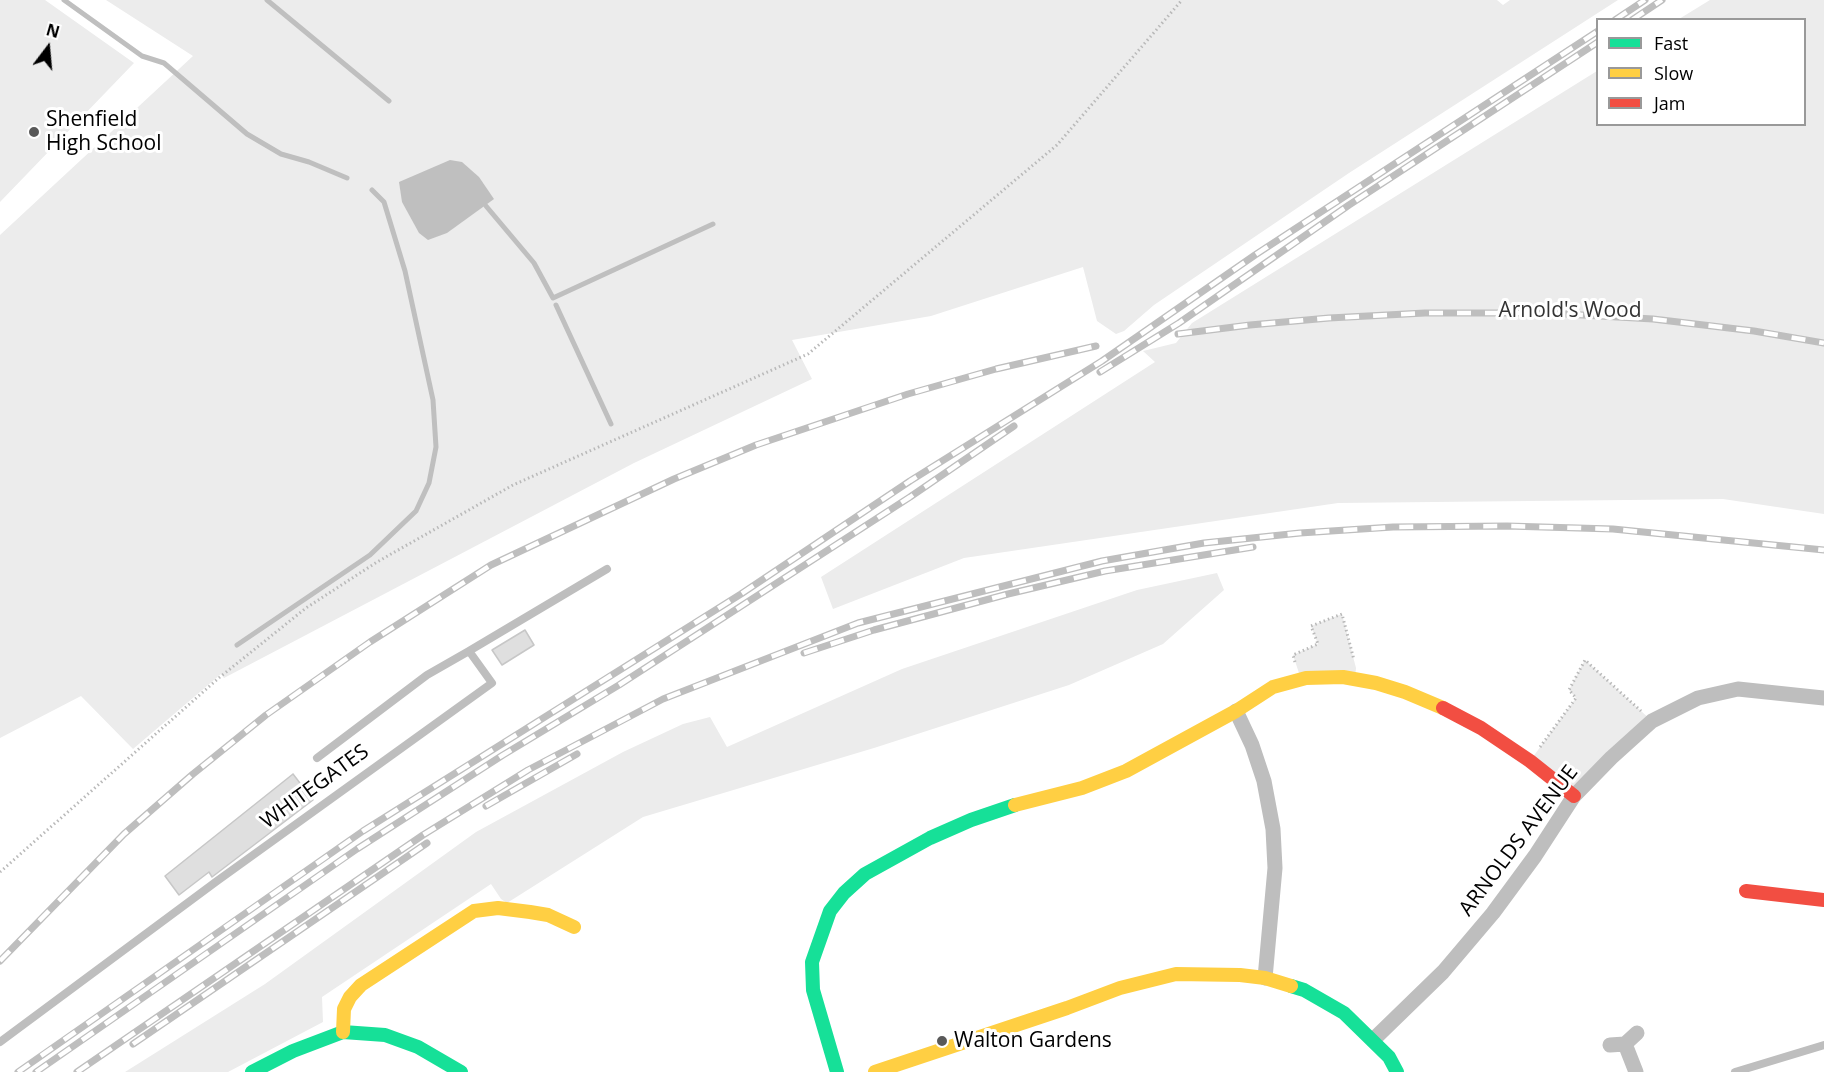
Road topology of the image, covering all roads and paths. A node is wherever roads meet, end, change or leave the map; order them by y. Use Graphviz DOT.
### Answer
graph roads {
  1 [pos="1182,0"];
  2 [pos="607,569"];
  3 [pos="469,651"];
  4 [pos="1301,679"];
  5 [pos="1355,679"];
  6 [pos="1824,698"];
  7 [pos="1236,711"];
  8 [pos="1652,721"];
  9 [pos="317,758"];
  10 [pos="1530,761"];
  11 [pos="1574,796"];
  12 [pos="0,872"];
  13 [pos="1746,891"];
  14 [pos="1824,900"];
  15 [pos="574,927"];
  16 [pos="1265,978"];
  17 [pos="343,1032"];
  18 [pos="1372,1040"];
  19 [pos="1624,1041"];
  20 [pos="0,1042"];
  21 [pos="1824,1045"];
  22 [pos="252,1072"];
  23 [pos="461,1072"];
  24 [pos="837,1072"];
  25 [pos="875,1072"];
  26 [pos="1397,1072"];
  27 [pos="1636,1072"];
  28 [pos="1735,1072"];
  1 -- 12 [label="path"];
  2 -- 3 [label="lane"];
  3 -- 9 [label="lane"];
  3 -- 20 [label="lane, WHITEGATES"];
  4 -- 5 [label="street"];
  4 -- 5 [label="path"];
  4 -- 7 [label="street"];
  5 -- 10 [label="street"];
  6 -- 8 [label="street, ARNOLDS AVENUE"];
  7 -- 16 [label="street"];
  7 -- 24 [label="street"];
  8 -- 10 [label="path"];
  8 -- 11 [label="street, ARNOLDS AVENUE"];
  10 -- 11 [label="street"];
  11 -- 18 [label="street, ARNOLDS AVENUE"];
  13 -- 14 [label="street"];
  15 -- 17 [label="street"];
  16 -- 18 [label="street"];
  16 -- 25 [label="street"];
  17 -- 22 [label="street"];
  17 -- 23 [label="street"];
  18 -- 26 [label="street"];
  19 -- 27 [label="street"];
  21 -- 28 [label="lane"];
}
